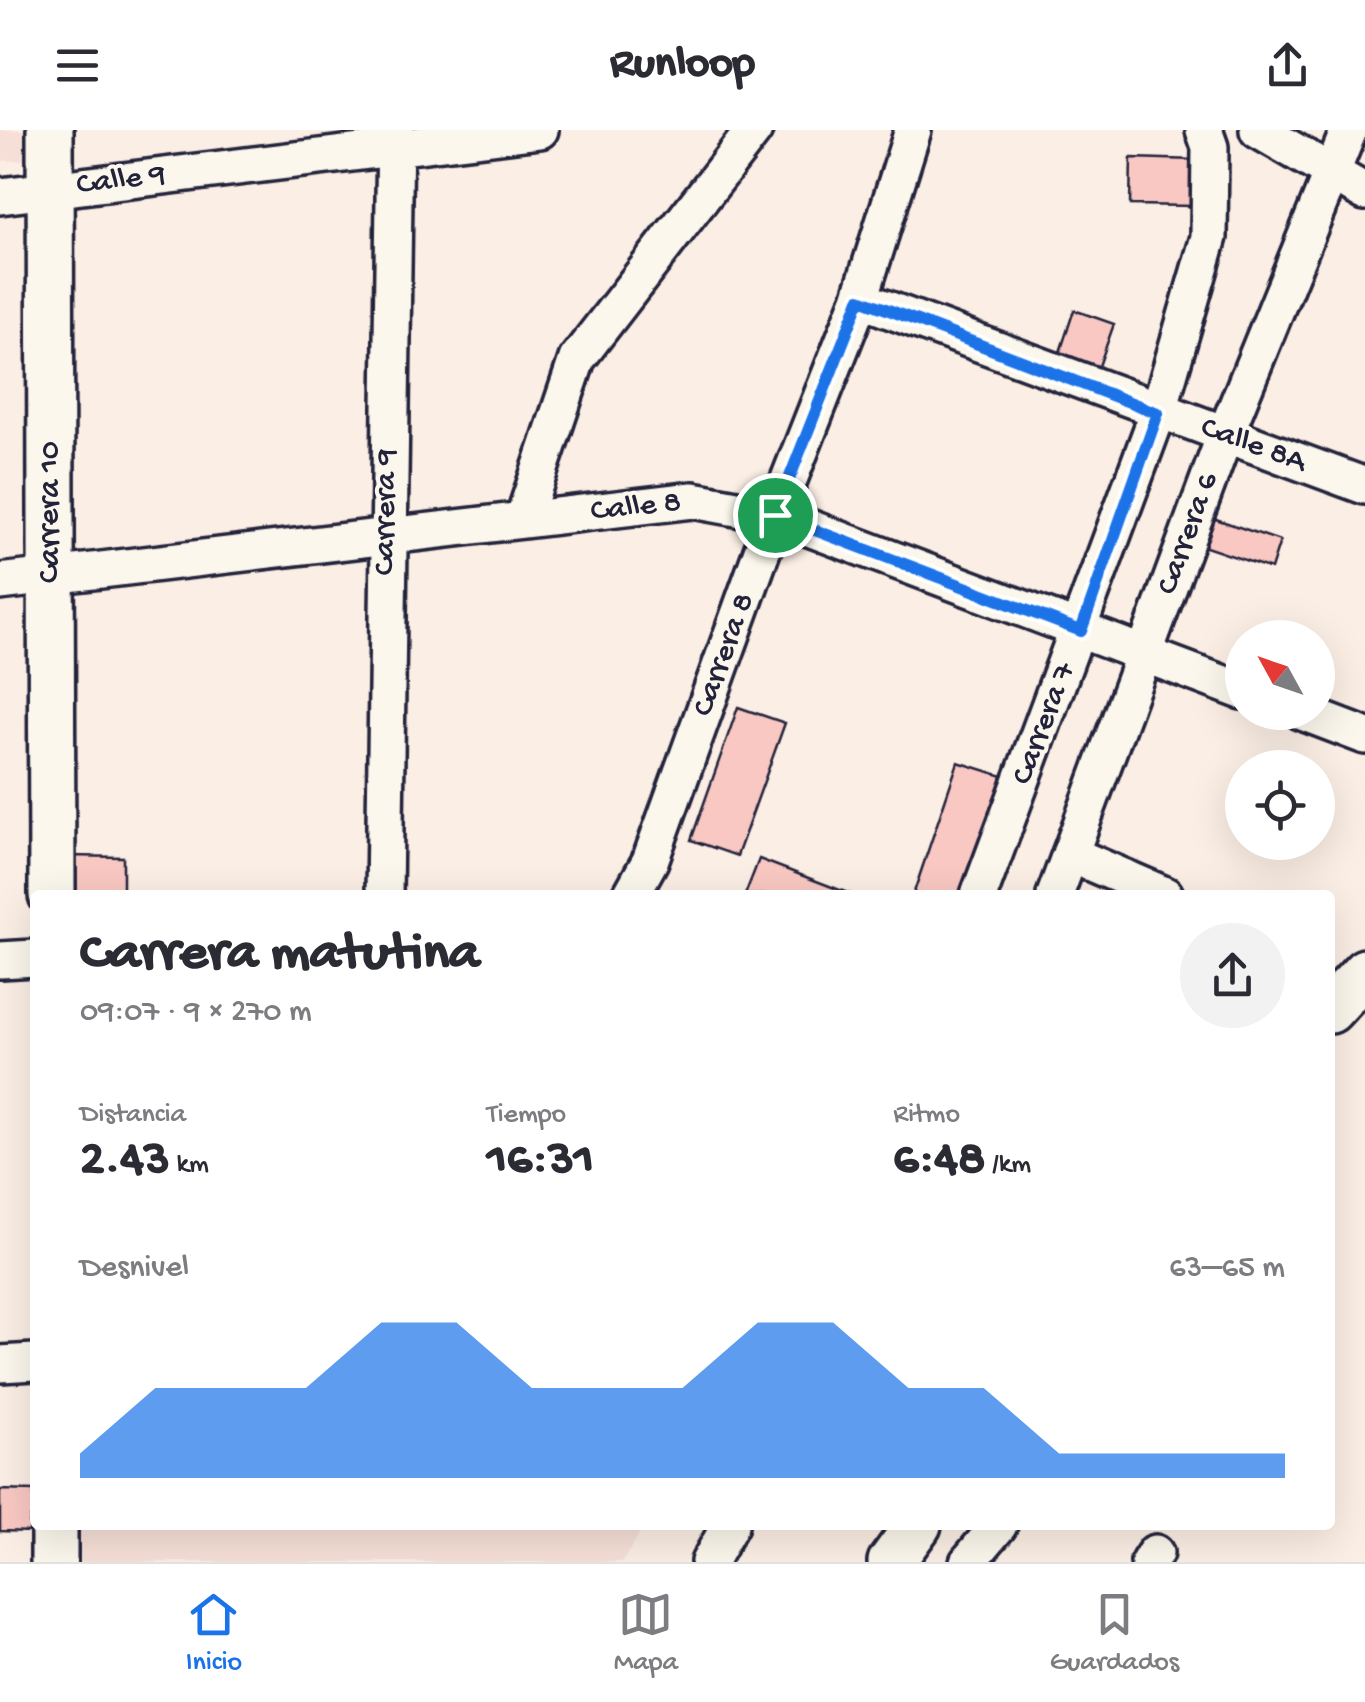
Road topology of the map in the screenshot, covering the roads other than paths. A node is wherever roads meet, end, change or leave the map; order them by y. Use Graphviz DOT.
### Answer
graph roads {
  1 [pos="50,130"];
  2 [pos="540,130"];
  3 [pos="754,130"];
  4 [pos="914,130"];
  5 [pos="1349,130"];
  6 [pos="1274,134"];
  7 [pos="1213,136"];
  8 [pos="394,138"];
  9 [pos="1329,174"];
  10 [pos="52,190"];
  11 [pos="1365,192"];
  12 [pos="0,196"];
  13 [pos="860,299"];
  14 [pos="1158,413"];
  15 [pos="1225,435"];
  16 [pos="1365,486"];
  17 [pos="775,515"];
  18 [pos="523,520"];
  19 [pos="386,536"];
  20 [pos="51,577"];
  21 [pos="0,582"];
  22 [pos="1081,631"];
  23 [pos="1145,654"];
  24 [pos="1225,684"];
  25 [pos="1335,725"];
  26 [pos="1365,736"];
  27 [pos="1070,854"];
  28 [pos="52,890"];
  29 [pos="384,890"];
  30 [pos="635,890"];
  31 [pos="981,890"];
  32 [pos="1057,890"];
  33 [pos="1153,890"];
  34 [pos="30,958"];
  35 [pos="0,960"];
  36 [pos="30,1362"];
  37 [pos="0,1364"];
  38 [pos="54,1530"];
  39 [pos="727,1530"];
  40 [pos="914,1530"];
  41 [pos="995,1530"];
  42 [pos="54,1562"];
  43 [pos="709,1562"];
  44 [pos="891,1562"];
  45 [pos="968,1562"];
  1 -- 10 [label="main road, Carrera 10"];
  2 -- 8 [label="street, Calle 9"];
  3 -- 18 [label="street"];
  4 -- 13 [label="street, Carrera 8"];
  5 -- 9 [label="street, Carrera 6"];
  6 -- 9 [label="street"];
  7 -- 14 [label="street, Carrera 7"];
  8 -- 10 [label="street, Calle 9"];
  8 -- 19 [label="street, Carrera 9"];
  9 -- 11 [label="street"];
  9 -- 15 [label="street, Carrera 6"];
  10 -- 12 [label="street, Calle 9"];
  10 -- 20 [label="main road, Carrera 10"];
  13 -- 14 [label="street, Calle 8A"];
  13 -- 17 [label="street, Carrera 8"];
  14 -- 15 [label="street, Calle 8A"];
  14 -- 22 [label="street, Carrera 7"];
  15 -- 16 [label="street, Calle 8A"];
  15 -- 23 [label="street, Carrera 6"];
  17 -- 18 [label="street, Calle 8"];
  17 -- 22 [label="street, Calle 8"];
  17 -- 30 [label="street, Carrera 8"];
  18 -- 19 [label="street, Calle 8"];
  19 -- 20 [label="street, Calle 8"];
  19 -- 29 [label="street, Carrera 9"];
  20 -- 21 [label="street, Calle 8"];
  20 -- 28 [label="main road, Carrera 10"];
  22 -- 23 [label="street, Calle 8"];
  22 -- 31 [label="street, Carrera 7"];
  23 -- 24 [label="street, Calle 8"];
  23 -- 27 [label="street, Carrera 6"];
  25 -- 26 [label="street"];
  27 -- 32 [label="street, Carrera 6"];
  27 -- 33 [label="street"];
  34 -- 35 [label="street"];
  36 -- 37 [label="street"];
  38 -- 42 [label="main road"];
  39 -- 43 [label="street"];
  40 -- 44 [label="main road"];
  41 -- 45 [label="street"];
}
